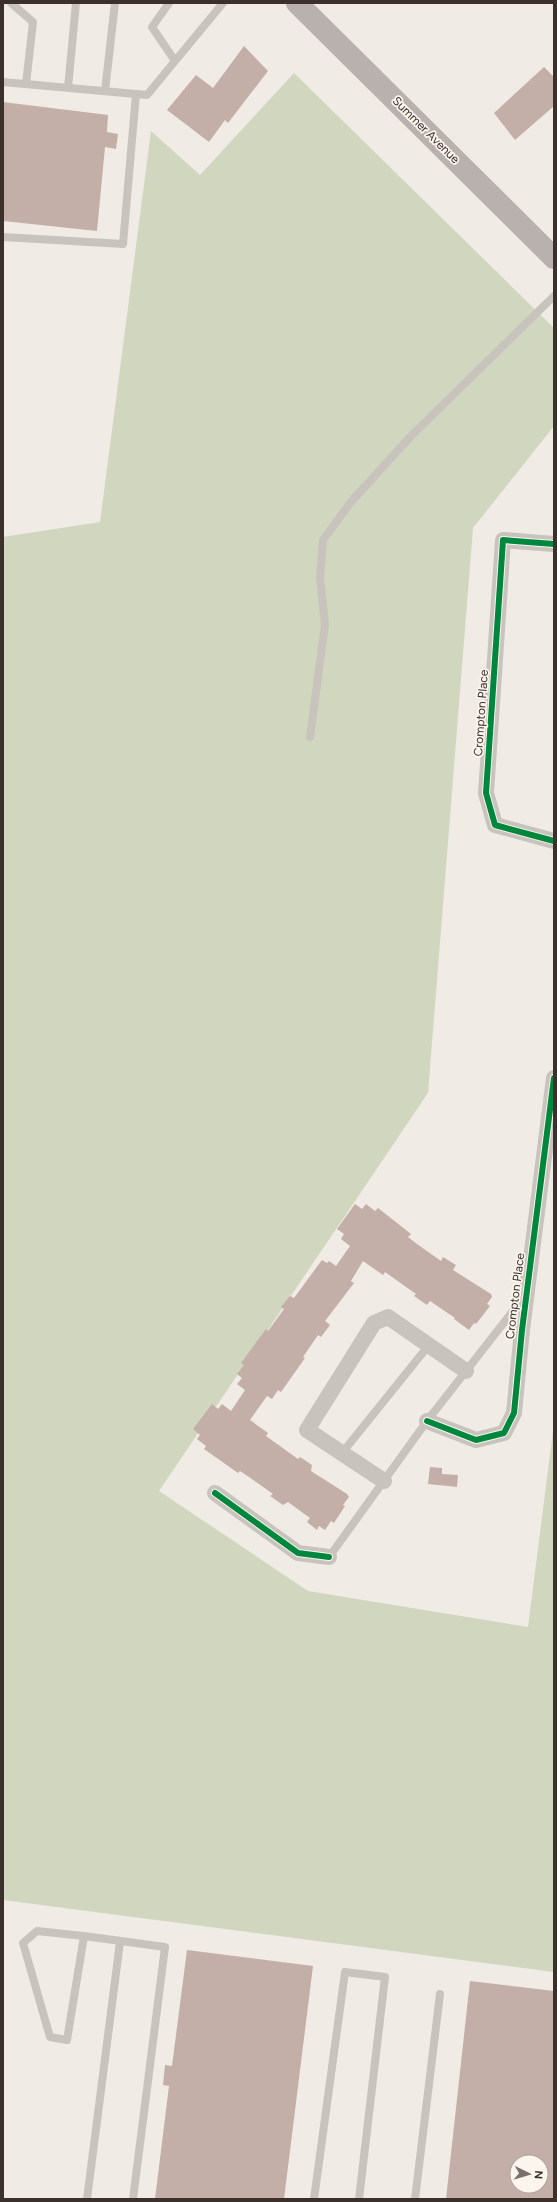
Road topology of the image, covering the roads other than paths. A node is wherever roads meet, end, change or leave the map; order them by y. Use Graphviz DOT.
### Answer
graph roads {
  1 [pos="10,3"];
  2 [pos="76,3"];
  3 [pos="115,3"];
  4 [pos="169,3"];
  5 [pos="223,3"];
  6 [pos="298,3"];
  7 [pos="3,7"];
  8 [pos="175,61"];
  9 [pos="3,82"];
  10 [pos="26,84"];
  11 [pos="68,88"];
  12 [pos="105,91"];
  13 [pos="136,94"];
  14 [pos="3,237"];
  15 [pos="554,258"];
  16 [pos="554,296"];
  17 [pos="554,544"];
  18 [pos="310,737"];
  19 [pos="554,841"];
  20 [pos="554,1078"];
  21 [pos="526,1294"];
  22 [pos="428,1345"];
  23 [pos="466,1371"];
  24 [pos="427,1420"];
  25 [pos="342,1453"];
  26 [pos="384,1481"];
  27 [pos="215,1493"];
  28 [pos="329,1557"];
  29 [pos="84,1936"];
  30 [pos="120,1942"];
  31 [pos="440,1994"];
  32 [pos="87,2199"];
  33 [pos="133,2199"];
  34 [pos="314,2199"];
  35 [pos="358,2199"];
  36 [pos="415,2199"];
  1 -- 7 [label="lane"];
  1 -- 10 [label="lane"];
  2 -- 11 [label="lane"];
  3 -- 12 [label="lane"];
  4 -- 8 [label="lane"];
  5 -- 8 [label="lane"];
  6 -- 15 [label="main road, Summer Avenue"];
  8 -- 13 [label="lane"];
  9 -- 10 [label="lane"];
  10 -- 11 [label="lane"];
  11 -- 12 [label="lane"];
  12 -- 13 [label="lane"];
  13 -- 14 [label="lane"];
  16 -- 18 [label="lane"];
  17 -- 19 [label="street, Crompton Place"];
  20 -- 21 [label="street, Crompton Place"];
  21 -- 23 [label="lane"];
  21 -- 24 [label="street, Crompton Place"];
  22 -- 23 [label="street"];
  22 -- 25 [label="lane"];
  22 -- 25 [label="street"];
  23 -- 24 [label="lane"];
  24 -- 26 [label="lane"];
  25 -- 26 [label="street"];
  26 -- 28 [label="lane"];
  27 -- 28 [label="street"];
  29 -- 29 [label="lane"];
  29 -- 30 [label="lane"];
  30 -- 32 [label="lane"];
  30 -- 33 [label="lane"];
  31 -- 36 [label="lane"];
  34 -- 35 [label="lane"];
}
